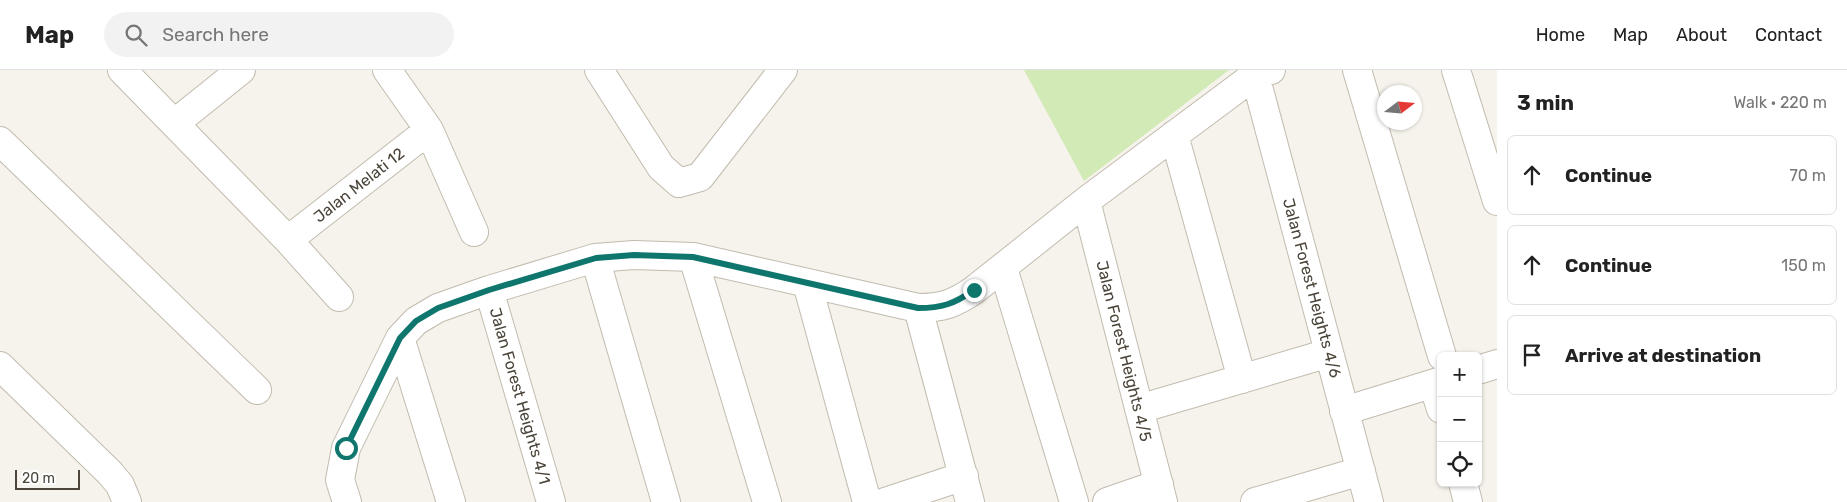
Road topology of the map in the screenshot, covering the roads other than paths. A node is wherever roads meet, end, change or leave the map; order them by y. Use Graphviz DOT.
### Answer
graph roads {
  1 [pos="122,70"];
  2 [pos="241,70"];
  3 [pos="387,70"];
  4 [pos="599,70"];
  5 [pos="783,70"];
  6 [pos="1357,70"];
  7 [pos="1456,70"];
  8 [pos="1263,72"];
  9 [pos="175,123"];
  10 [pos="429,130"];
  11 [pos="1174,135"];
  12 [pos="0,141"];
  13 [pos="1086,201"];
  14 [pos="1497,201"];
  15 [pos="474,232"];
  16 [pos="288,240"];
  17 [pos="693,257"];
  18 [pos="596,258"];
  19 [pos="1003,268"];
  20 [pos="807,283"];
  21 [pos="489,290"];
  22 [pos="339,297"];
  23 [pos="918,308"];
  24 [pos="400,338"];
  25 [pos="1441,352"];
  26 [pos="1329,354"];
  27 [pos="1497,364"];
  28 [pos="0,366"];
  29 [pos="1482,369"];
  30 [pos="1242,379"];
  31 [pos="1437,383"];
  32 [pos="257,390"];
  33 [pos="1139,409"];
  34 [pos="1344,411"];
  35 [pos="1361,471"];
  36 [pos="964,476"];
  37 [pos="1463,487"];
  38 [pos="1161,493"];
  39 [pos="1262,501"];
  40 [pos="127,502"];
  41 [pos="347,502"];
  42 [pos="451,502"];
  43 [pos="551,502"];
  44 [pos="666,502"];
  45 [pos="767,502"];
  46 [pos="867,502"];
  47 [pos="885,502"];
  48 [pos="970,502"];
  49 [pos="1074,502"];
  50 [pos="1107,502"];
  51 [pos="1369,502"];
  52 [pos="1468,502"];
  1 -- 9 [label="street"];
  2 -- 9 [label="street"];
  3 -- 10 [label="street"];
  4 -- 5 [label="street"];
  6 -- 25 [label="street"];
  7 -- 14 [label="street"];
  8 -- 11 [label="street"];
  8 -- 26 [label="street, Jalan Forest Heights 4/6"];
  9 -- 16 [label="street"];
  10 -- 15 [label="street"];
  10 -- 16 [label="street, Jalan Melati 12"];
  11 -- 13 [label="street"];
  11 -- 30 [label="street"];
  12 -- 32 [label="street"];
  13 -- 19 [label="street"];
  13 -- 33 [label="street, Jalan Forest Heights 4/5"];
  16 -- 22 [label="street"];
  17 -- 18 [label="street"];
  17 -- 20 [label="street"];
  17 -- 45 [label="street"];
  18 -- 21 [label="street"];
  18 -- 44 [label="street"];
  19 -- 23 [label="street"];
  19 -- 49 [label="street"];
  20 -- 23 [label="street"];
  20 -- 46 [label="street"];
  21 -- 24 [label="street"];
  21 -- 43 [label="street, Jalan Forest Heights 4/1"];
  23 -- 36 [label="street"];
  24 -- 41 [label="street"];
  24 -- 42 [label="street"];
  26 -- 30 [label="street"];
  26 -- 34 [label="street, Jalan Forest Heights 4/6"];
  27 -- 29 [label="street"];
  28 -- 40 [label="street"];
  30 -- 33 [label="street"];
  31 -- 34 [label="street"];
  33 -- 38 [label="street, Jalan Forest Heights 4/5"];
  34 -- 35 [label="street, Jalan Forest Heights 4/6"];
  35 -- 39 [label="street"];
  35 -- 51 [label="street, Jalan Forest Heights 4/6"];
  36 -- 47 [label="street"];
  36 -- 48 [label="street"];
  37 -- 52 [label="street"];
  38 -- 50 [label="street"];
}
